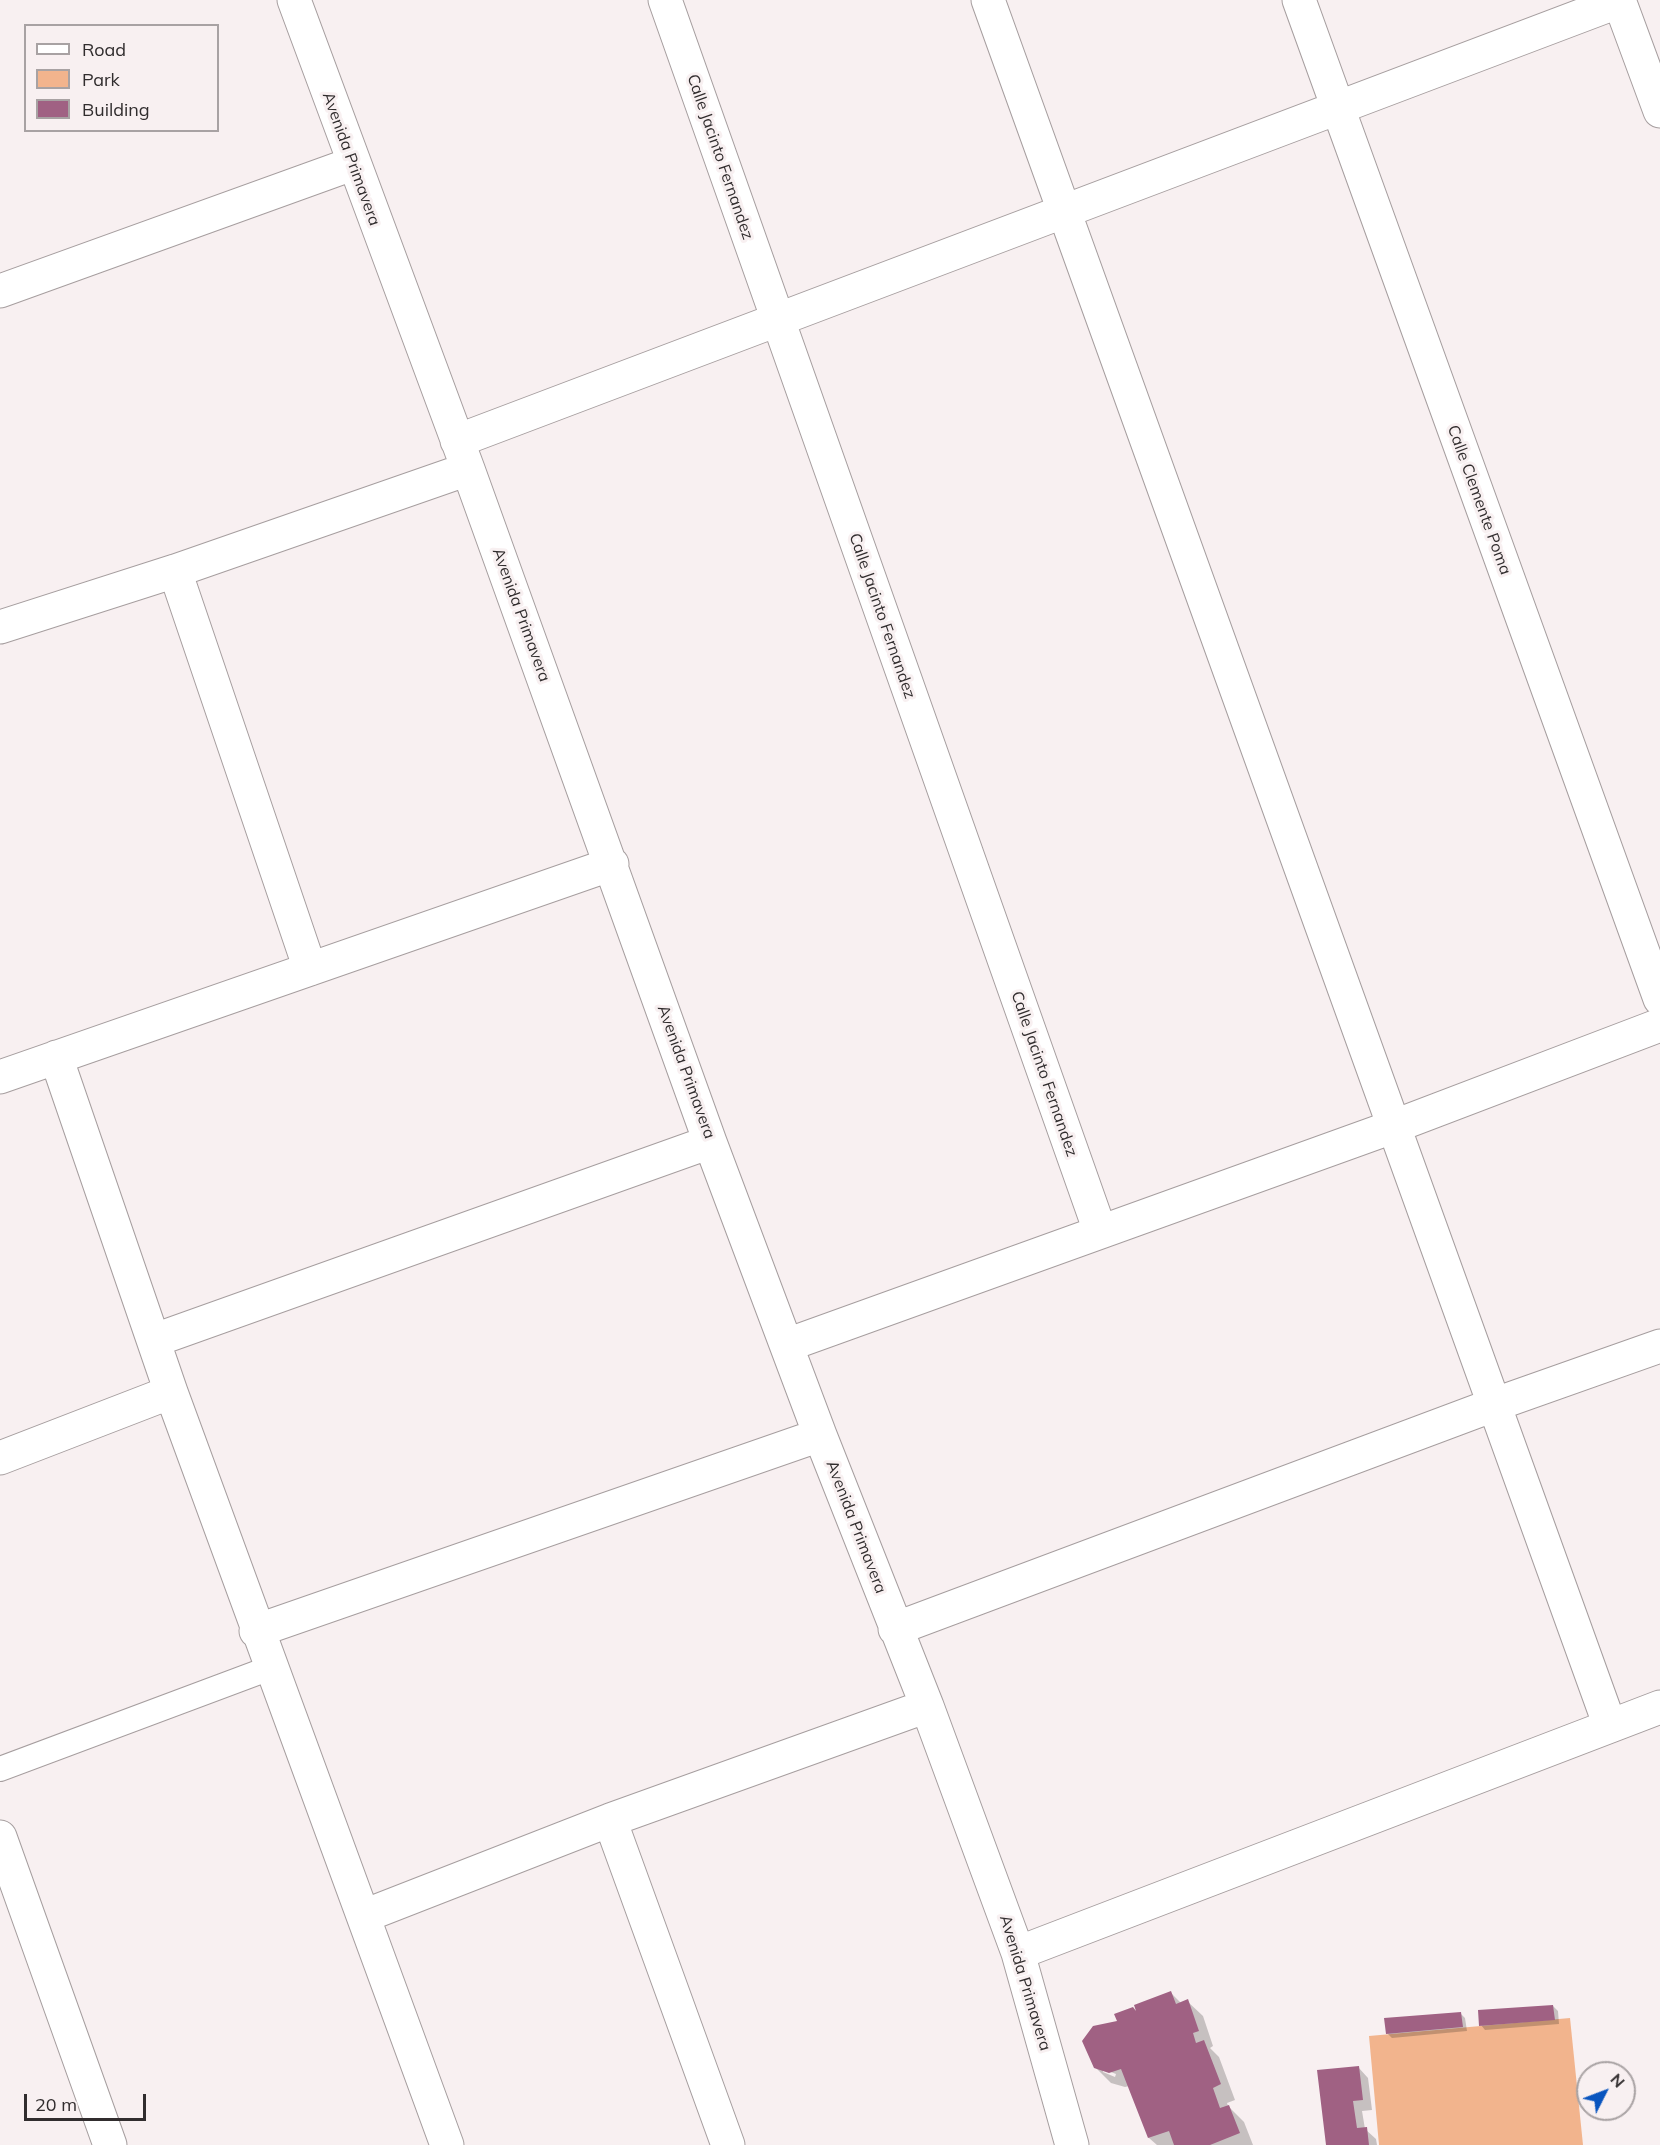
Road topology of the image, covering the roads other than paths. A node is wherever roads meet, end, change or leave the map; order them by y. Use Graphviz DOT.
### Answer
graph roads {
  1 [pos="294,0"];
  2 [pos="665,0"];
  3 [pos="988,0"];
  4 [pos="1299,0"];
  5 [pos="1619,1"];
  6 [pos="1338,108"];
  7 [pos="1660,111"];
  8 [pos="352,164"];
  9 [pos="1064,211"];
  10 [pos="0,291"];
  11 [pos="778,320"];
  12 [pos="463,455"];
  13 [pos="175,571"];
  14 [pos="0,627"];
  15 [pos="612,864"];
  16 [pos="310,969"];
  17 [pos="1660,999"];
  18 [pos="1660,1025"];
  19 [pos="56,1058"];
  20 [pos="0,1077"];
  21 [pos="1395,1126"];
  22 [pos="710,1142"];
  23 [pos="1100,1231"];
  24 [pos="154,1340"];
  25 [pos="787,1345"];
  26 [pos="1660,1346"];
  27 [pos="171,1392"];
  28 [pos="1496,1404"];
  29 [pos="820,1435"];
  30 [pos="0,1458"];
  31 [pos="895,1629"];
  32 [pos="256,1631"];
  33 [pos="270,1668"];
  34 [pos="927,1706"];
  35 [pos="1660,1707"];
  36 [pos="1610,1726"];
  37 [pos="0,1769"];
  38 [pos="610,1820"];
  39 [pos="0,1837"];
  40 [pos="364,1916"];
  41 [pos="1018,1953"];
  42 [pos="110,2145"];
  43 [pos="447,2145"];
  44 [pos="728,2145"];
  45 [pos="1072,2145"];
  1 -- 8 [label="street, Avenida Primavera"];
  2 -- 11 [label="street, Calle Jacinto Fernandez"];
  3 -- 9 [label="street"];
  4 -- 6 [label="street, Calle Clemente Poma"];
  5 -- 6 [label="street"];
  5 -- 7 [label="street"];
  6 -- 9 [label="street"];
  6 -- 17 [label="street, Calle Clemente Poma"];
  8 -- 10 [label="street"];
  8 -- 12 [label="street, Avenida Primavera"];
  9 -- 11 [label="street"];
  9 -- 21 [label="street"];
  11 -- 12 [label="street"];
  11 -- 23 [label="street, Calle Jacinto Fernandez"];
  12 -- 13 [label="street"];
  12 -- 15 [label="street, Avenida Primavera"];
  13 -- 14 [label="street"];
  13 -- 16 [label="street"];
  15 -- 16 [label="street"];
  15 -- 22 [label="street, Avenida Primavera"];
  16 -- 19 [label="street"];
  18 -- 21 [label="street"];
  19 -- 20 [label="street"];
  19 -- 24 [label="street"];
  21 -- 23 [label="street"];
  21 -- 28 [label="street"];
  22 -- 24 [label="street"];
  22 -- 25 [label="street, Avenida Primavera"];
  23 -- 25 [label="street"];
  24 -- 27 [label="street"];
  25 -- 29 [label="street, Avenida Primavera"];
  26 -- 28 [label="street"];
  27 -- 30 [label="street"];
  27 -- 32 [label="street"];
  28 -- 31 [label="street"];
  28 -- 36 [label="street"];
  29 -- 31 [label="street, Avenida Primavera"];
  29 -- 32 [label="street"];
  31 -- 34 [label="street, Avenida Primavera"];
  32 -- 33 [label="street"];
  33 -- 37 [label="lane"];
  33 -- 40 [label="street"];
  34 -- 38 [label="street"];
  34 -- 41 [label="street, Avenida Primavera"];
  35 -- 36 [label="street"];
  36 -- 41 [label="street"];
  38 -- 40 [label="street"];
  38 -- 44 [label="street"];
  39 -- 42 [label="street"];
  40 -- 43 [label="street"];
  41 -- 45 [label="street, Avenida Primavera"];
}
